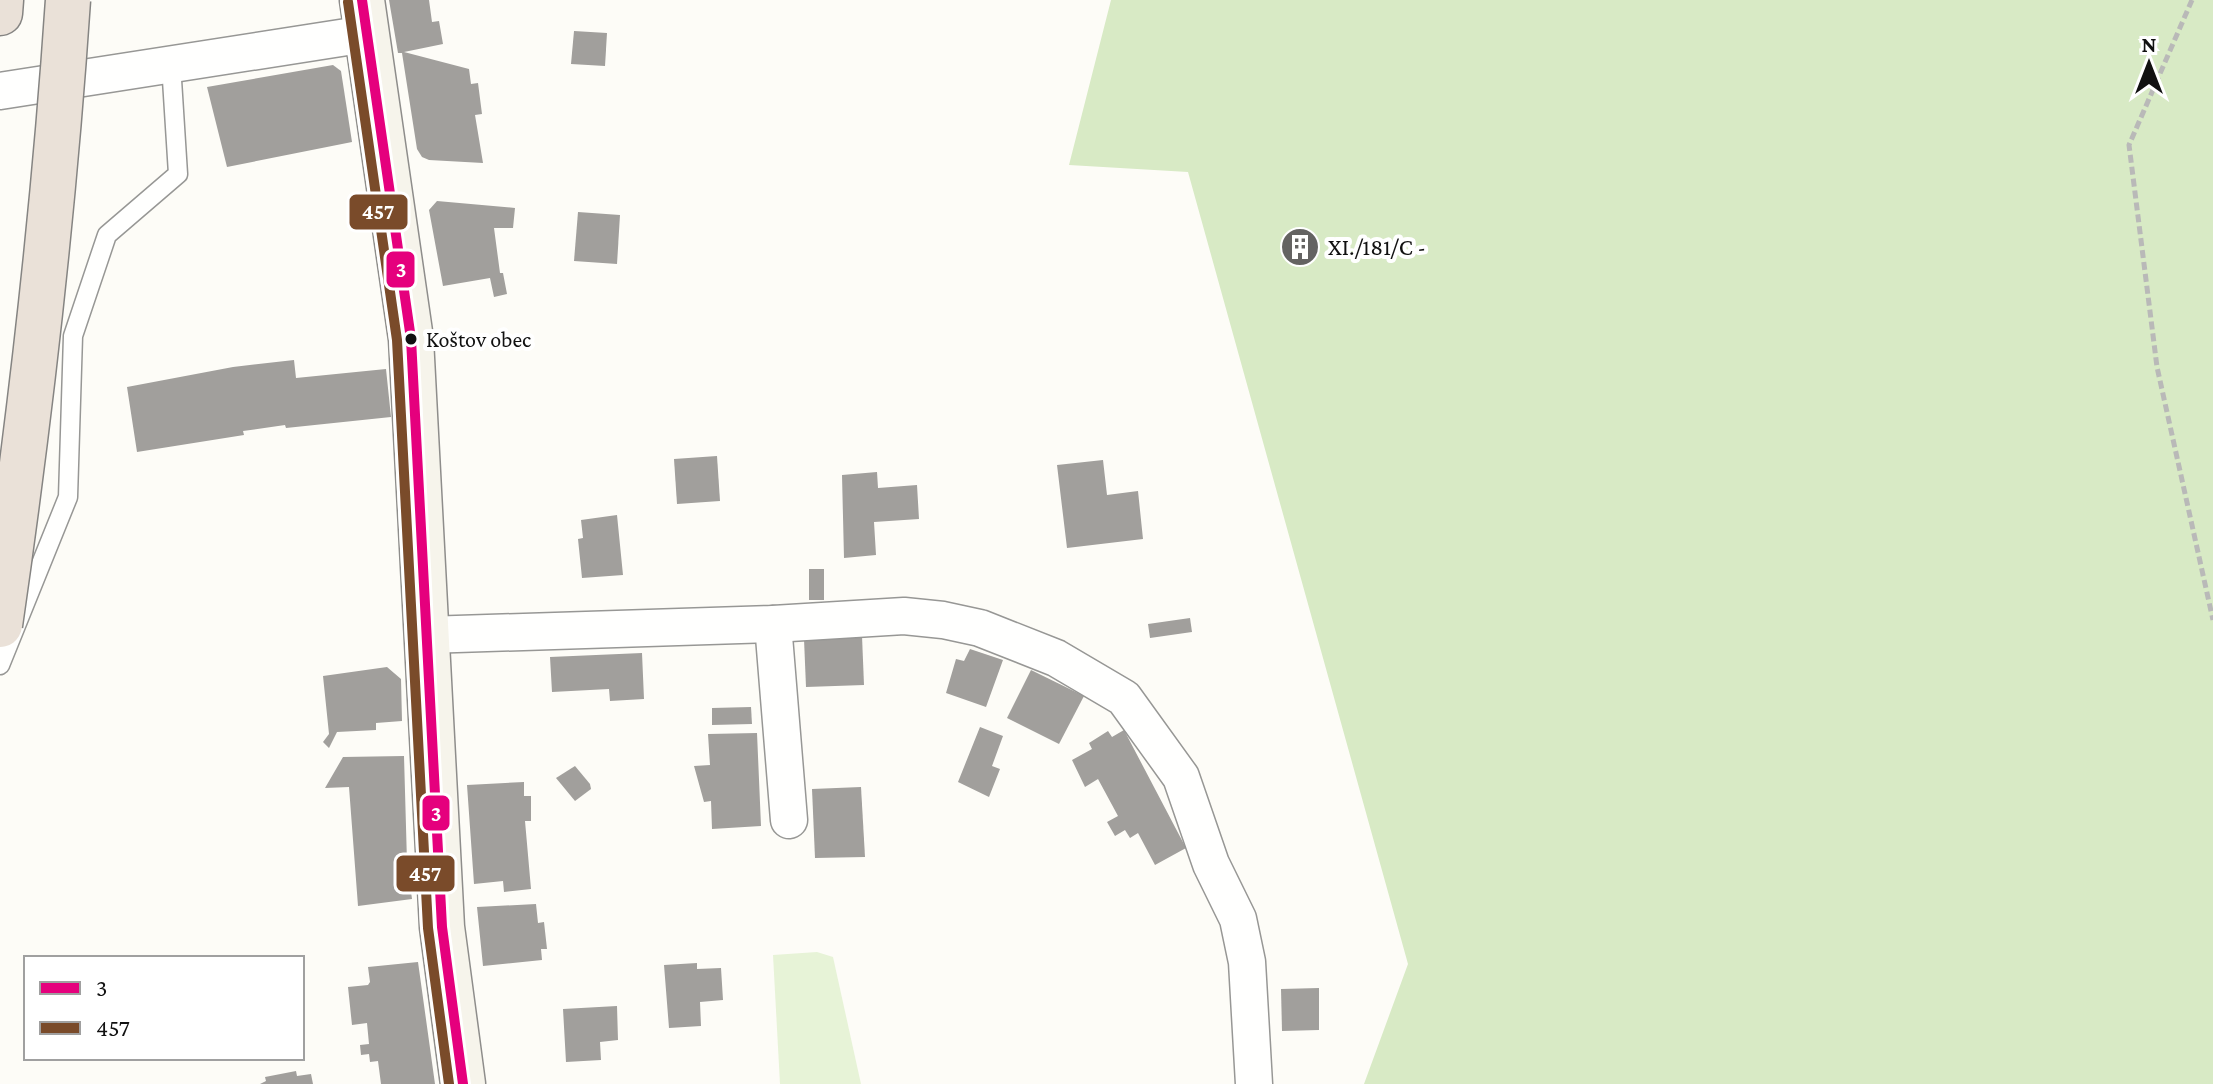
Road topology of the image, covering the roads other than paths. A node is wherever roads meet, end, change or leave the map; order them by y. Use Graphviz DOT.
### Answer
graph roads {
  1 [pos="1,0"];
  2 [pos="68,0"];
  3 [pos="0,13"];
  4 [pos="364,17"];
  5 [pos="171,64"];
  6 [pos="0,91"];
  7 [pos="773,624"];
  8 [pos="0,625"];
  9 [pos="426,635"];
  10 [pos="0,665"];
  11 [pos="789,820"];
  12 [pos="463,1084"];
  13 [pos="1254,1084"];
  1 -- 3 [label="highway"];
  2 -- 8 [label="highway, bridge"];
  4 -- 5 [label="street"];
  4 -- 9 [label="main road"];
  5 -- 6 [label="street"];
  5 -- 10 [label="lane"];
  7 -- 9 [label="street"];
  7 -- 11 [label="street"];
  7 -- 13 [label="street"];
  9 -- 12 [label="main road"];
}
